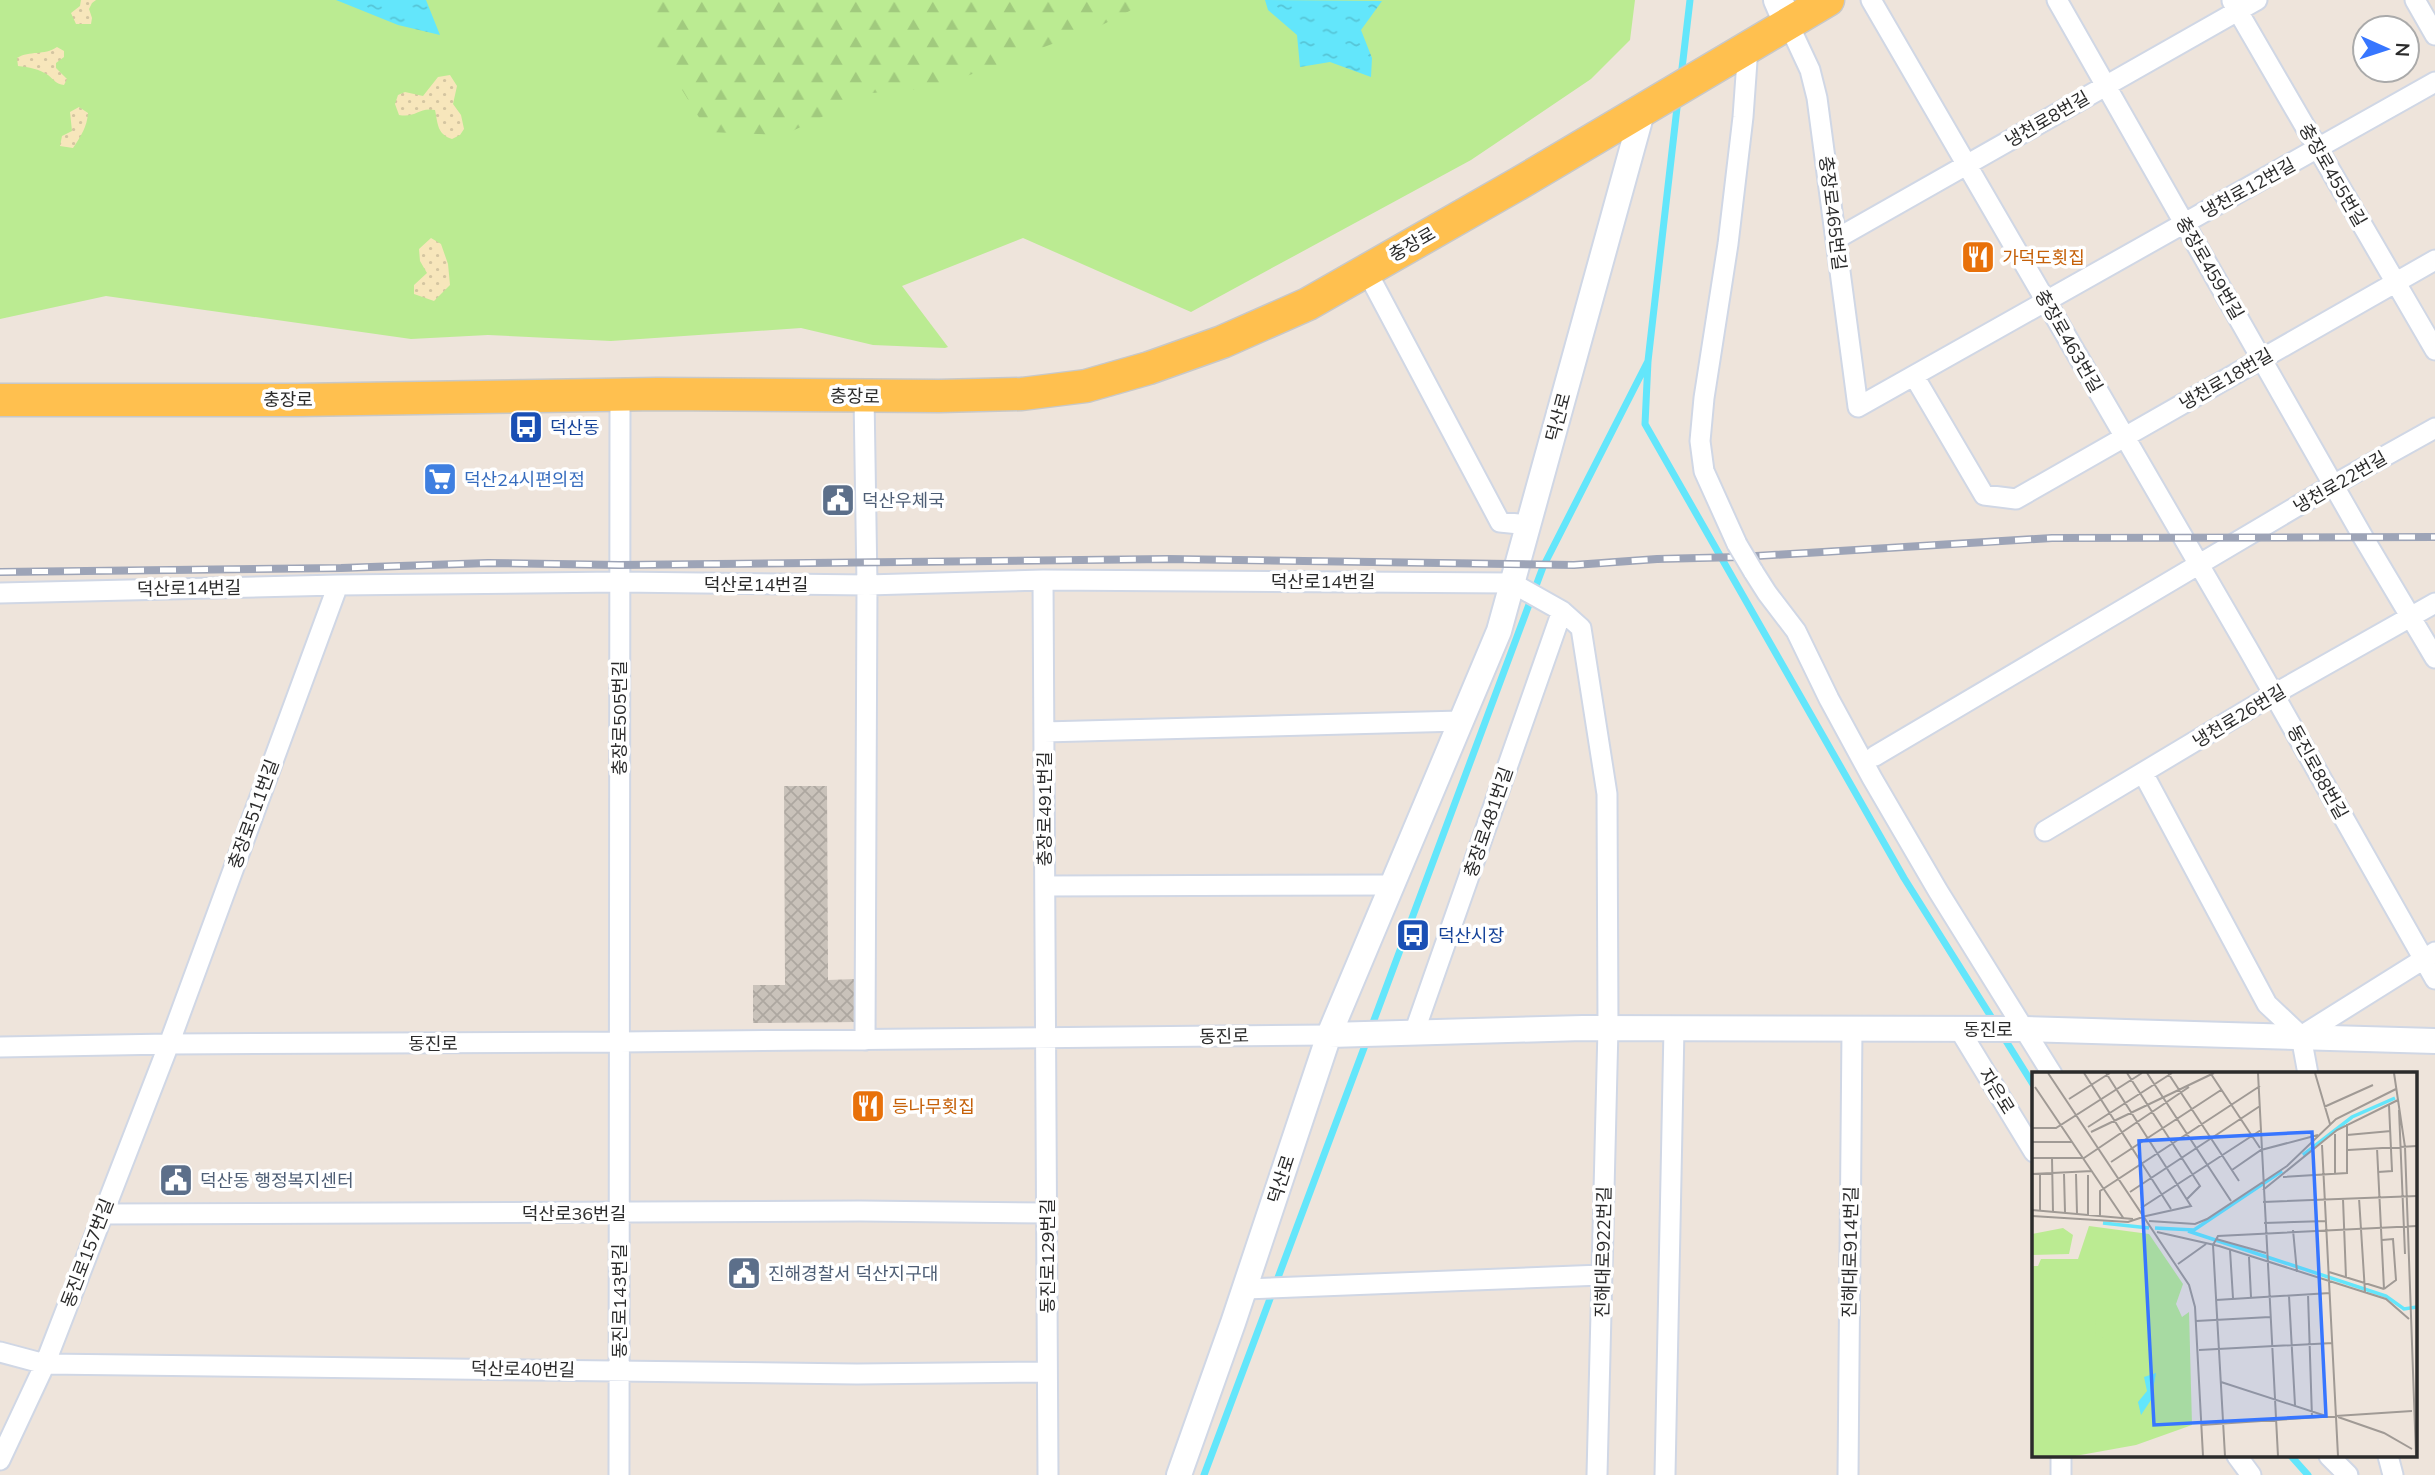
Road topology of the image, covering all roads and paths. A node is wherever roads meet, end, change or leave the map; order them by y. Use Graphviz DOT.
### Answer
graph roads {
  1 [pos="1828,0"];
  2 [pos="1871,0"];
  3 [pos="2057,0"];
  4 [pos="2257,0"];
  5 [pos="2415,0"];
  6 [pos="2235,6"];
  7 [pos="1783,12"];
  8 [pos="2435,35"];
  9 [pos="1743,50"];
  10 [pos="2435,82"];
  11 [pos="2106,86"];
  12 [pos="1643,110"];
  13 [pos="2318,148"];
  14 [pos="1966,165"];
  15 [pos="2184,224"];
  16 [pos="1836,239"];
  17 [pos="2435,260"];
  18 [pos="1366,270"];
  19 [pos="2396,282"];
  20 [pos="2046,302"];
  21 [pos="2435,350"];
  22 [pos="2261,359"];
  23 [pos="1914,376"];
  24 [pos="620,394"];
  25 [pos="864,396"];
  26 [pos="0,400"];
  27 [pos="1858,407"];
  28 [pos="2435,428"];
  29 [pos="2125,437"];
  30 [pos="2333,485"];
  31 [pos="1528,525"];
  32 [pos="2183,537"];
  33 [pos="2199,565"];
  34 [pos="1043,580"];
  35 [pos="619,582"];
  36 [pos="1512,583"];
  37 [pos="867,584"];
  38 [pos="338,585"];
  39 [pos="0,593"];
  40 [pos="2435,603"];
  41 [pos="1562,611"];
  42 [pos="2411,617"];
  43 [pos="2435,658"];
  44 [pos="2274,694"];
  45 [pos="1461,721"];
  46 [pos="1044,732"];
  47 [pos="1875,756"];
  48 [pos="2143,773"];
  49 [pos="2045,831"];
  50 [pos="1391,885"];
  51 [pos="1045,886"];
  52 [pos="2429,955"];
  53 [pos="2435,979"];
  54 [pos="1608,1028"];
  55 [pos="1674,1028"];
  56 [pos="1852,1029"];
  57 [pos="2025,1029"];
  58 [pos="1959,1030"];
  59 [pos="1414,1033"];
  60 [pos="1329,1035"];
  61 [pos="2301,1036"];
  62 [pos="1045,1038"];
  63 [pos="865,1040"];
  64 [pos="2435,1041"];
  65 [pos="619,1042"];
  66 [pos="169,1044"];
  67 [pos="0,1047"];
  68 [pos="2051,1072"];
  69 [pos="2308,1072"];
  70 [pos="2032,1149"];
  71 [pos="619,1212"];
  72 [pos="1046,1213"];
  73 [pos="103,1214"];
  74 [pos="1602,1275"];
  75 [pos="1245,1289"];
  76 [pos="0,1352"];
  77 [pos="45,1364"];
  78 [pos="619,1371"];
  79 [pos="1047,1372"];
  80 [pos="2238,1458"];
  81 [pos="2331,1458"];
  82 [pos="2389,1458"];
  83 [pos="0,1460"];
  84 [pos="619,1475"];
  85 [pos="1048,1475"];
  86 [pos="1179,1475"];
  87 [pos="1597,1475"];
  88 [pos="1664,1475"];
  89 [pos="1848,1475"];
  90 [pos="2251,1475"];
  91 [pos="2348,1475"];
  92 [pos="2393,1475"];
  1 -- 7 [label="main road"];
  2 -- 14 [label="street, 충장로463번길"];
  3 -- 11 [label="street, 충장로459번길"];
  4 -- 6 [label="street, 냉천로8번길"];
  5 -- 8 [label="street"];
  6 -- 11 [label="street, 냉천로8번길"];
  6 -- 13 [label="street, 충장로455번길"];
  7 -- 9 [label="main road"];
  7 -- 16 [label="street, 충장로465번길"];
  9 -- 12 [label="main road, 충장로"];
  9 -- 57 [label="street, bridge"];
  10 -- 13 [label="street, 냉천로12번길"];
  11 -- 14 [label="street, 냉천로8번길"];
  11 -- 15 [label="street, 충장로459번길"];
  12 -- 18 [label="main road, 충장로"];
  12 -- 31 [label="street, 덕산로"];
  13 -- 15 [label="street, 냉천로12번길"];
  13 -- 19 [label="street, 충장로455번길"];
  14 -- 16 [label="street, 냉천로8번길"];
  14 -- 20 [label="street, 충장로463번길"];
  15 -- 20 [label="street, 냉천로12번길"];
  15 -- 22 [label="street, 충장로459번길"];
  16 -- 27 [label="street, 충장로465번길"];
  17 -- 19 [label="street, 냉천로18번길"];
  18 -- 25 [label="main road, 충장로"];
  18 -- 31 [label="street"];
  19 -- 21 [label="street, 충장로455번길"];
  19 -- 22 [label="street, 냉천로18번길"];
  20 -- 23 [label="street, 냉천로12번길"];
  20 -- 29 [label="street, 충장로463번길"];
  22 -- 29 [label="street, 냉천로18번길"];
  22 -- 30 [label="street, 충장로459번길"];
  23 -- 27 [label="street, 냉천로12번길"];
  23 -- 29 [label="street, 냉천로18번길"];
  24 -- 25 [label="main road, 충장로"];
  24 -- 26 [label="main road, 충장로"];
  24 -- 35 [label="street, 충장로505번길"];
  25 -- 37 [label="street"];
  28 -- 30 [label="street, 냉천로22번길"];
  29 -- 32 [label="street, 충장로463번길"];
  30 -- 33 [label="street, 냉천로22번길"];
  30 -- 42 [label="street, 충장로459번길"];
  31 -- 36 [label="street, 덕산로"];
  32 -- 33 [label="street, 동진로88번길"];
  33 -- 44 [label="street, 동진로88번길"];
  33 -- 47 [label="street"];
  34 -- 36 [label="street, 덕산로14번길"];
  34 -- 37 [label="street, 덕산로14번길"];
  34 -- 46 [label="street, 충장로491번길"];
  35 -- 37 [label="street, 덕산로14번길"];
  35 -- 38 [label="street, 덕산로14번길"];
  35 -- 65 [label="street, 충장로505번길"];
  36 -- 41 [label="street"];
  36 -- 45 [label="street, 덕산로"];
  37 -- 63 [label="street"];
  38 -- 39 [label="street, 덕산로14번길"];
  38 -- 66 [label="street, 충장로511번길"];
  40 -- 42 [label="street, 냉천로26번길"];
  41 -- 54 [label="street"];
  41 -- 59 [label="street, 충장로481번길"];
  42 -- 43 [label="street, 충장로459번길"];
  42 -- 44 [label="street, 냉천로26번길"];
  44 -- 48 [label="street, 냉천로26번길"];
  44 -- 52 [label="street, 동진로88번길"];
  45 -- 46 [label="street"];
  45 -- 50 [label="street, 덕산로"];
  46 -- 51 [label="street, 충장로491번길"];
  48 -- 49 [label="street, 냉천로26번길"];
  48 -- 61 [label="street"];
  50 -- 51 [label="street"];
  50 -- 60 [label="street, 덕산로"];
  51 -- 62 [label="street, 충장로491번길"];
  52 -- 53 [label="street, 동진로88번길"];
  52 -- 61 [label="street"];
  54 -- 55 [label="street, 동진로"];
  54 -- 59 [label="street, 동진로"];
  54 -- 74 [label="street, 진해대로922번길"];
  55 -- 56 [label="street, 동진로"];
  55 -- 88 [label="street"];
  56 -- 58 [label="street, 동진로"];
  56 -- 89 [label="street, 진해대로914번길"];
  57 -- 58 [label="street, 동진로"];
  57 -- 61 [label="street, 동진로"];
  57 -- 68 [label="street"];
  58 -- 70 [label="street, 자은로"];
  59 -- 60 [label="street, 동진로"];
  60 -- 62 [label="street, 동진로"];
  60 -- 75 [label="street, 덕산로"];
  61 -- 64 [label="street, 동진로"];
  61 -- 69 [label="street"];
  62 -- 63 [label="street, 동진로"];
  62 -- 72 [label="street, 동진로129번길"];
  63 -- 65 [label="street, 동진로"];
  65 -- 66 [label="street, 동진로"];
  65 -- 71 [label="street, 동진로143번길"];
  66 -- 67 [label="street, 동진로"];
  66 -- 73 [label="street, 동진로157번길"];
  71 -- 72 [label="street, 덕산로36번길"];
  71 -- 73 [label="street, 덕산로36번길"];
  71 -- 78 [label="street, 동진로143번길"];
  72 -- 79 [label="street, 동진로129번길"];
  73 -- 77 [label="street, 동진로157번길"];
  74 -- 75 [label="street"];
  74 -- 87 [label="street, 진해대로922번길"];
  75 -- 86 [label="street, 덕산로"];
  76 -- 77 [label="street, 덕산로40번길"];
  77 -- 78 [label="street, 덕산로40번길"];
  77 -- 83 [label="street, 동진로157번길"];
  78 -- 79 [label="street, 덕산로40번길"];
  78 -- 84 [label="street, 동진로143번길"];
  79 -- 85 [label="street, 동진로129번길"];
  80 -- 90 [label="street"];
  81 -- 91 [label="street"];
  82 -- 92 [label="street"];
}
